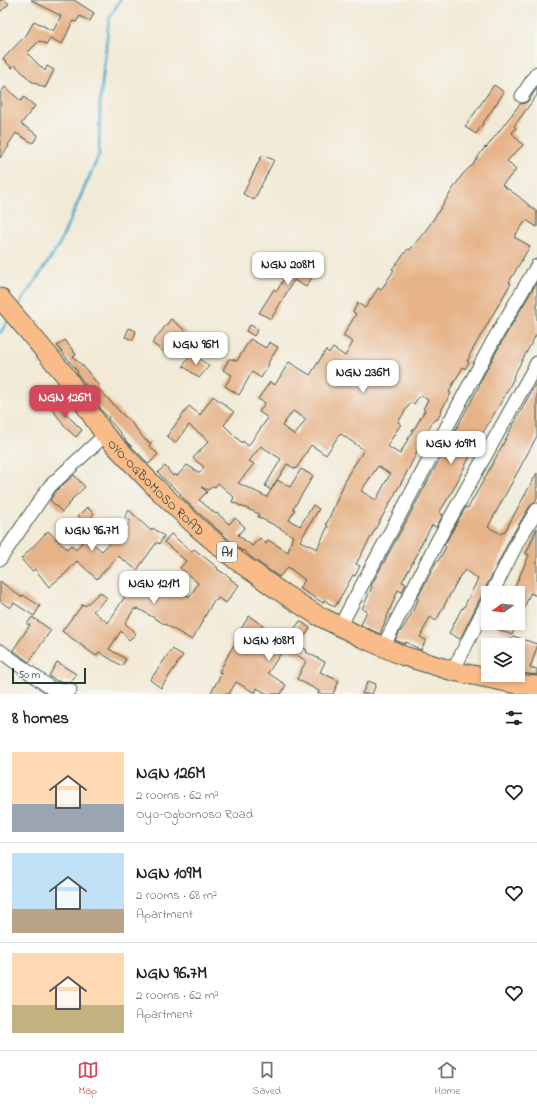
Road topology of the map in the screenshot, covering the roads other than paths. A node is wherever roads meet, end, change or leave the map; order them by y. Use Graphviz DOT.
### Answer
graph roads {
  1 [pos="537,73"];
  2 [pos="522,96"];
  3 [pos="537,266"];
  4 [pos="0,298"];
  5 [pos="537,363"];
  6 [pos="105,435"];
  7 [pos="537,510"];
  8 [pos="0,559"];
  9 [pos="496,586"];
  10 [pos="481,615"];
  11 [pos="340,626"];
  12 [pos="383,647"];
  13 [pos="0,651"];
  14 [pos="453,671"];
  15 [pos="537,686"];
  16 [pos="70,690"];
  1 -- 2 [label="street"];
  3 -- 11 [label="street"];
  4 -- 6 [label="highway, OYO-OGBOMOSO ROAD / A1"];
  5 -- 12 [label="street"];
  6 -- 8 [label="street"];
  6 -- 11 [label="highway, OYO-OGBOMOSO ROAD / A1"];
  7 -- 9 [label="street"];
  10 -- 14 [label="street"];
  11 -- 12 [label="highway, OYO-OGBOMOSO ROAD / A1"];
  12 -- 14 [label="highway, OYO-OGBOMOSO ROAD / A1"];
  13 -- 16 [label="street"];
  14 -- 15 [label="highway, OYO-OGBOMOSO ROAD / A1"];
}
